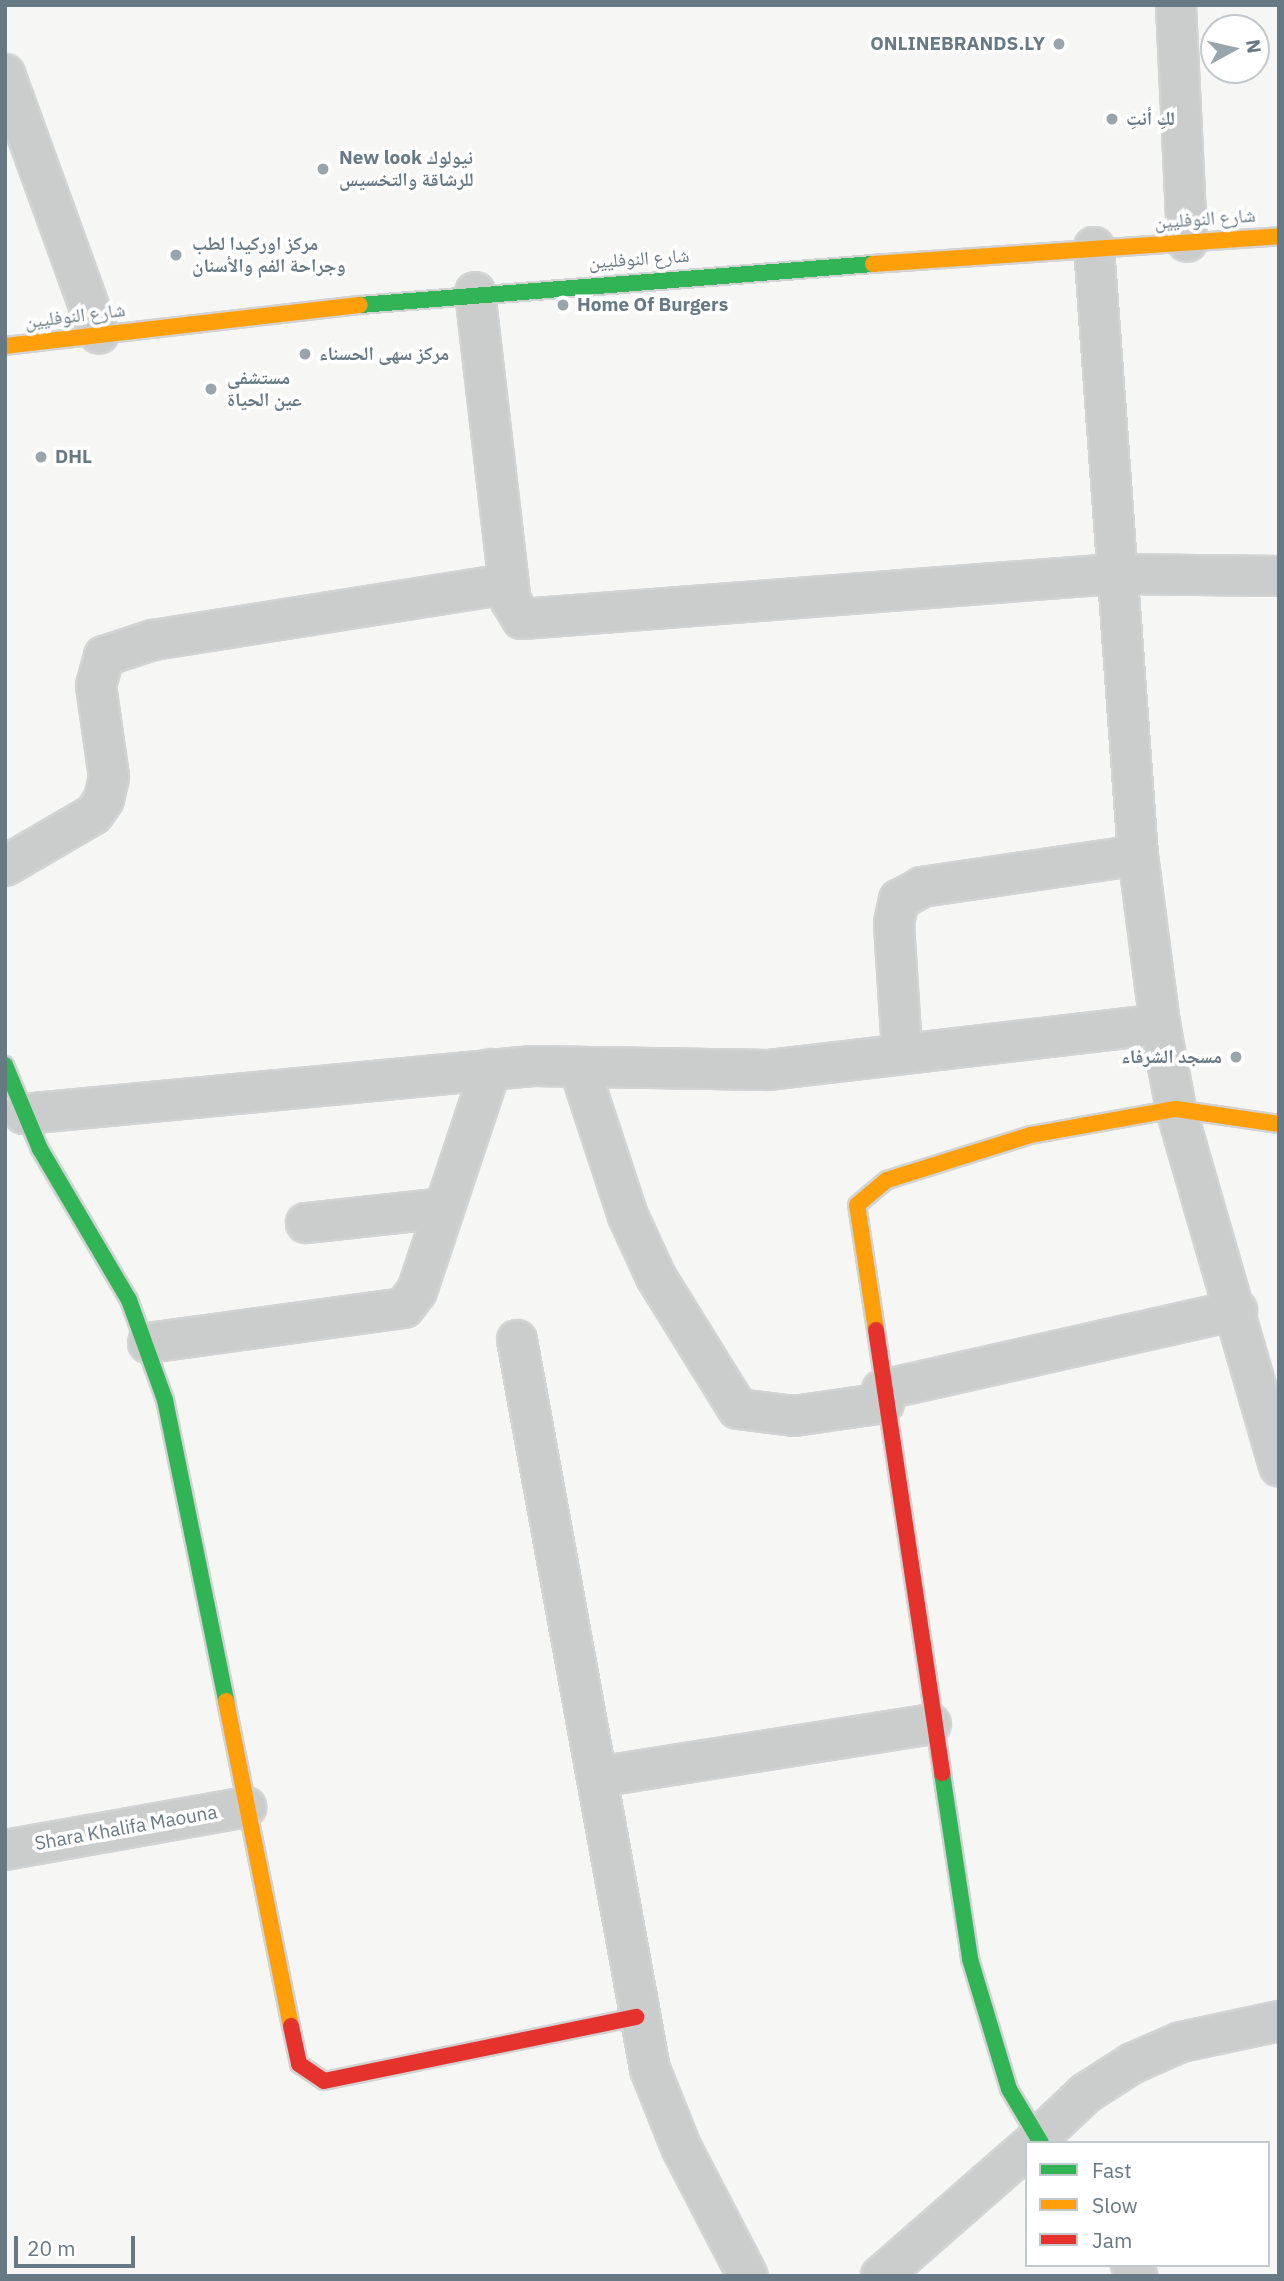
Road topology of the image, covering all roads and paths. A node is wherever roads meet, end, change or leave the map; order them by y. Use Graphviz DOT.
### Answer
graph roads {
  1 [pos="1176,5"];
  2 [pos="5,74"];
  3 [pos="1279,236"];
  4 [pos="1187,242"];
  5 [pos="1094,247"];
  6 [pos="475,292"];
  7 [pos="99,334"];
  8 [pos="5,346"];
  9 [pos="1114,574"];
  10 [pos="1279,576"];
  11 [pos="508,584"];
  12 [pos="1138,855"];
  13 [pos="5,866"];
  14 [pos="1160,1024"];
  15 [pos="902,1051"];
  16 [pos="5,1065"];
  17 [pos="579,1066"];
  18 [pos="491,1069"];
  19 [pos="1176,1109"];
  20 [pos="24,1114"];
  21 [pos="1279,1124"];
  22 [pos="443,1208"];
  23 [pos="306,1223"];
  24 [pos="1237,1310"];
  25 [pos="517,1340"];
  26 [pos="148,1343"];
  27 [pos="883,1396"];
  28 [pos="1279,1466"];
  29 [pos="931,1724"];
  30 [pos="597,1777"];
  31 [pos="246,1807"];
  32 [pos="5,1850"];
  33 [pos="637,2017"];
  34 [pos="1279,2021"];
  35 [pos="1034,2141"];
  36 [pos="1037,2141"];
  37 [pos="1025,2152"];
  38 [pos="748,2276"];
  39 [pos="881,2276"];
  1 -- 4 [label="street"];
  2 -- 7 [label="street"];
  3 -- 4 [label="street, شارع النوفليين"];
  4 -- 5 [label="street, شارع النوفليين"];
  5 -- 6 [label="street, شارع النوفليين"];
  5 -- 9 [label="street"];
  6 -- 7 [label="street, شارع النوفليين"];
  6 -- 11 [label="street"];
  7 -- 8 [label="street, شارع النوفليين"];
  9 -- 10 [label="street"];
  9 -- 11 [label="street"];
  9 -- 12 [label="street"];
  11 -- 13 [label="street"];
  12 -- 14 [label="street"];
  12 -- 15 [label="street"];
  14 -- 15 [label="street"];
  14 -- 19 [label="street"];
  15 -- 17 [label="street"];
  16 -- 20 [label="street"];
  17 -- 18 [label="street"];
  17 -- 27 [label="street"];
  18 -- 20 [label="street"];
  18 -- 22 [label="street"];
  19 -- 21 [label="street"];
  19 -- 24 [label="street"];
  19 -- 27 [label="street"];
  20 -- 26 [label="street"];
  22 -- 23 [label="street"];
  22 -- 26 [label="street"];
  24 -- 27 [label="street"];
  24 -- 28 [label="street"];
  25 -- 30 [label="street"];
  26 -- 31 [label="street"];
  27 -- 29 [label="street"];
  29 -- 30 [label="street"];
  29 -- 35 [label="street"];
  30 -- 33 [label="street"];
  31 -- 32 [label="street, Shara Khalifa Maouna"];
  31 -- 33 [label="street"];
  33 -- 38 [label="street"];
  34 -- 36 [label="street"];
  37 -- 39 [label="street"];
}
